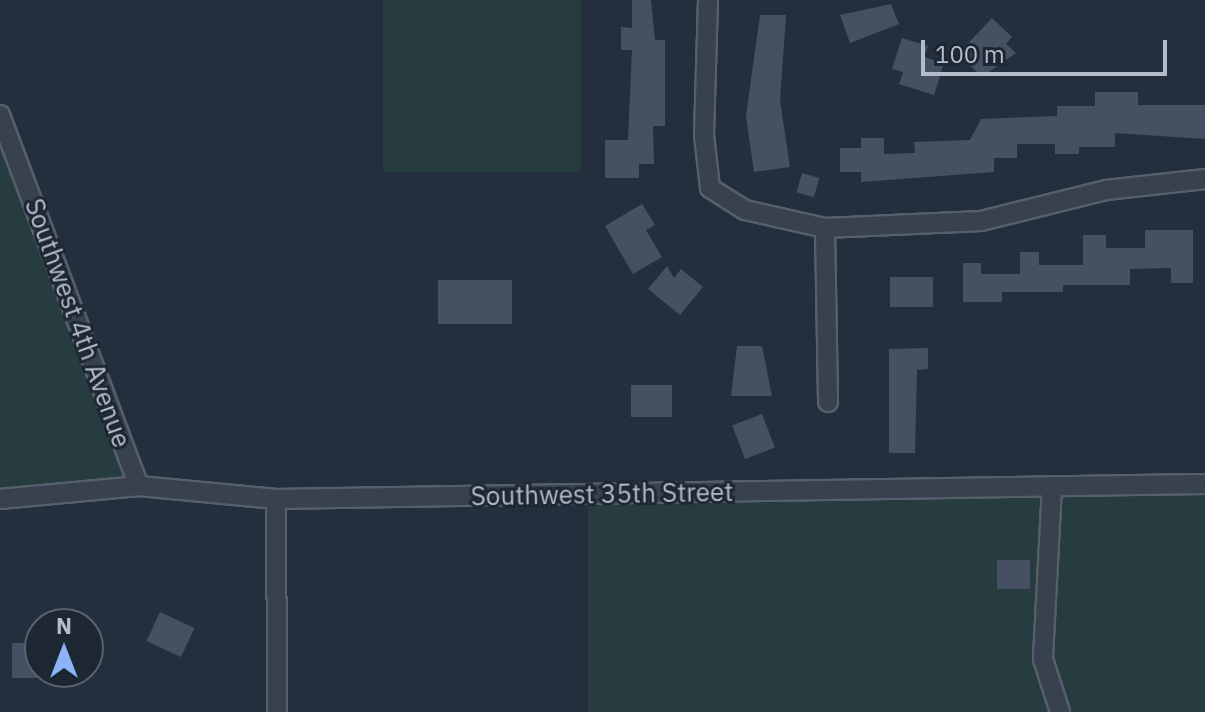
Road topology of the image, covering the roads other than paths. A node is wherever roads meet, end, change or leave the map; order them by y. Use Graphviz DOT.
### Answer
graph roads {
  1 [pos="708,0"];
  2 [pos="0,115"];
  3 [pos="1205,179"];
  4 [pos="825,228"];
  5 [pos="828,402"];
  6 [pos="1205,484"];
  7 [pos="139,486"];
  8 [pos="1052,486"];
  9 [pos="0,499"];
  10 [pos="276,499"];
  11 [pos="277,712"];
  12 [pos="1060,712"];
  1 -- 4 [label="street"];
  2 -- 7 [label="street, Southwest 4th Avenue"];
  3 -- 4 [label="street"];
  4 -- 5 [label="street"];
  6 -- 8 [label="street, Southwest 35th Street"];
  7 -- 9 [label="street, Southwest 35th Street"];
  7 -- 10 [label="street, Southwest 35th Street"];
  8 -- 10 [label="street, Southwest 35th Street"];
  8 -- 12 [label="street"];
  10 -- 11 [label="street"];
}
